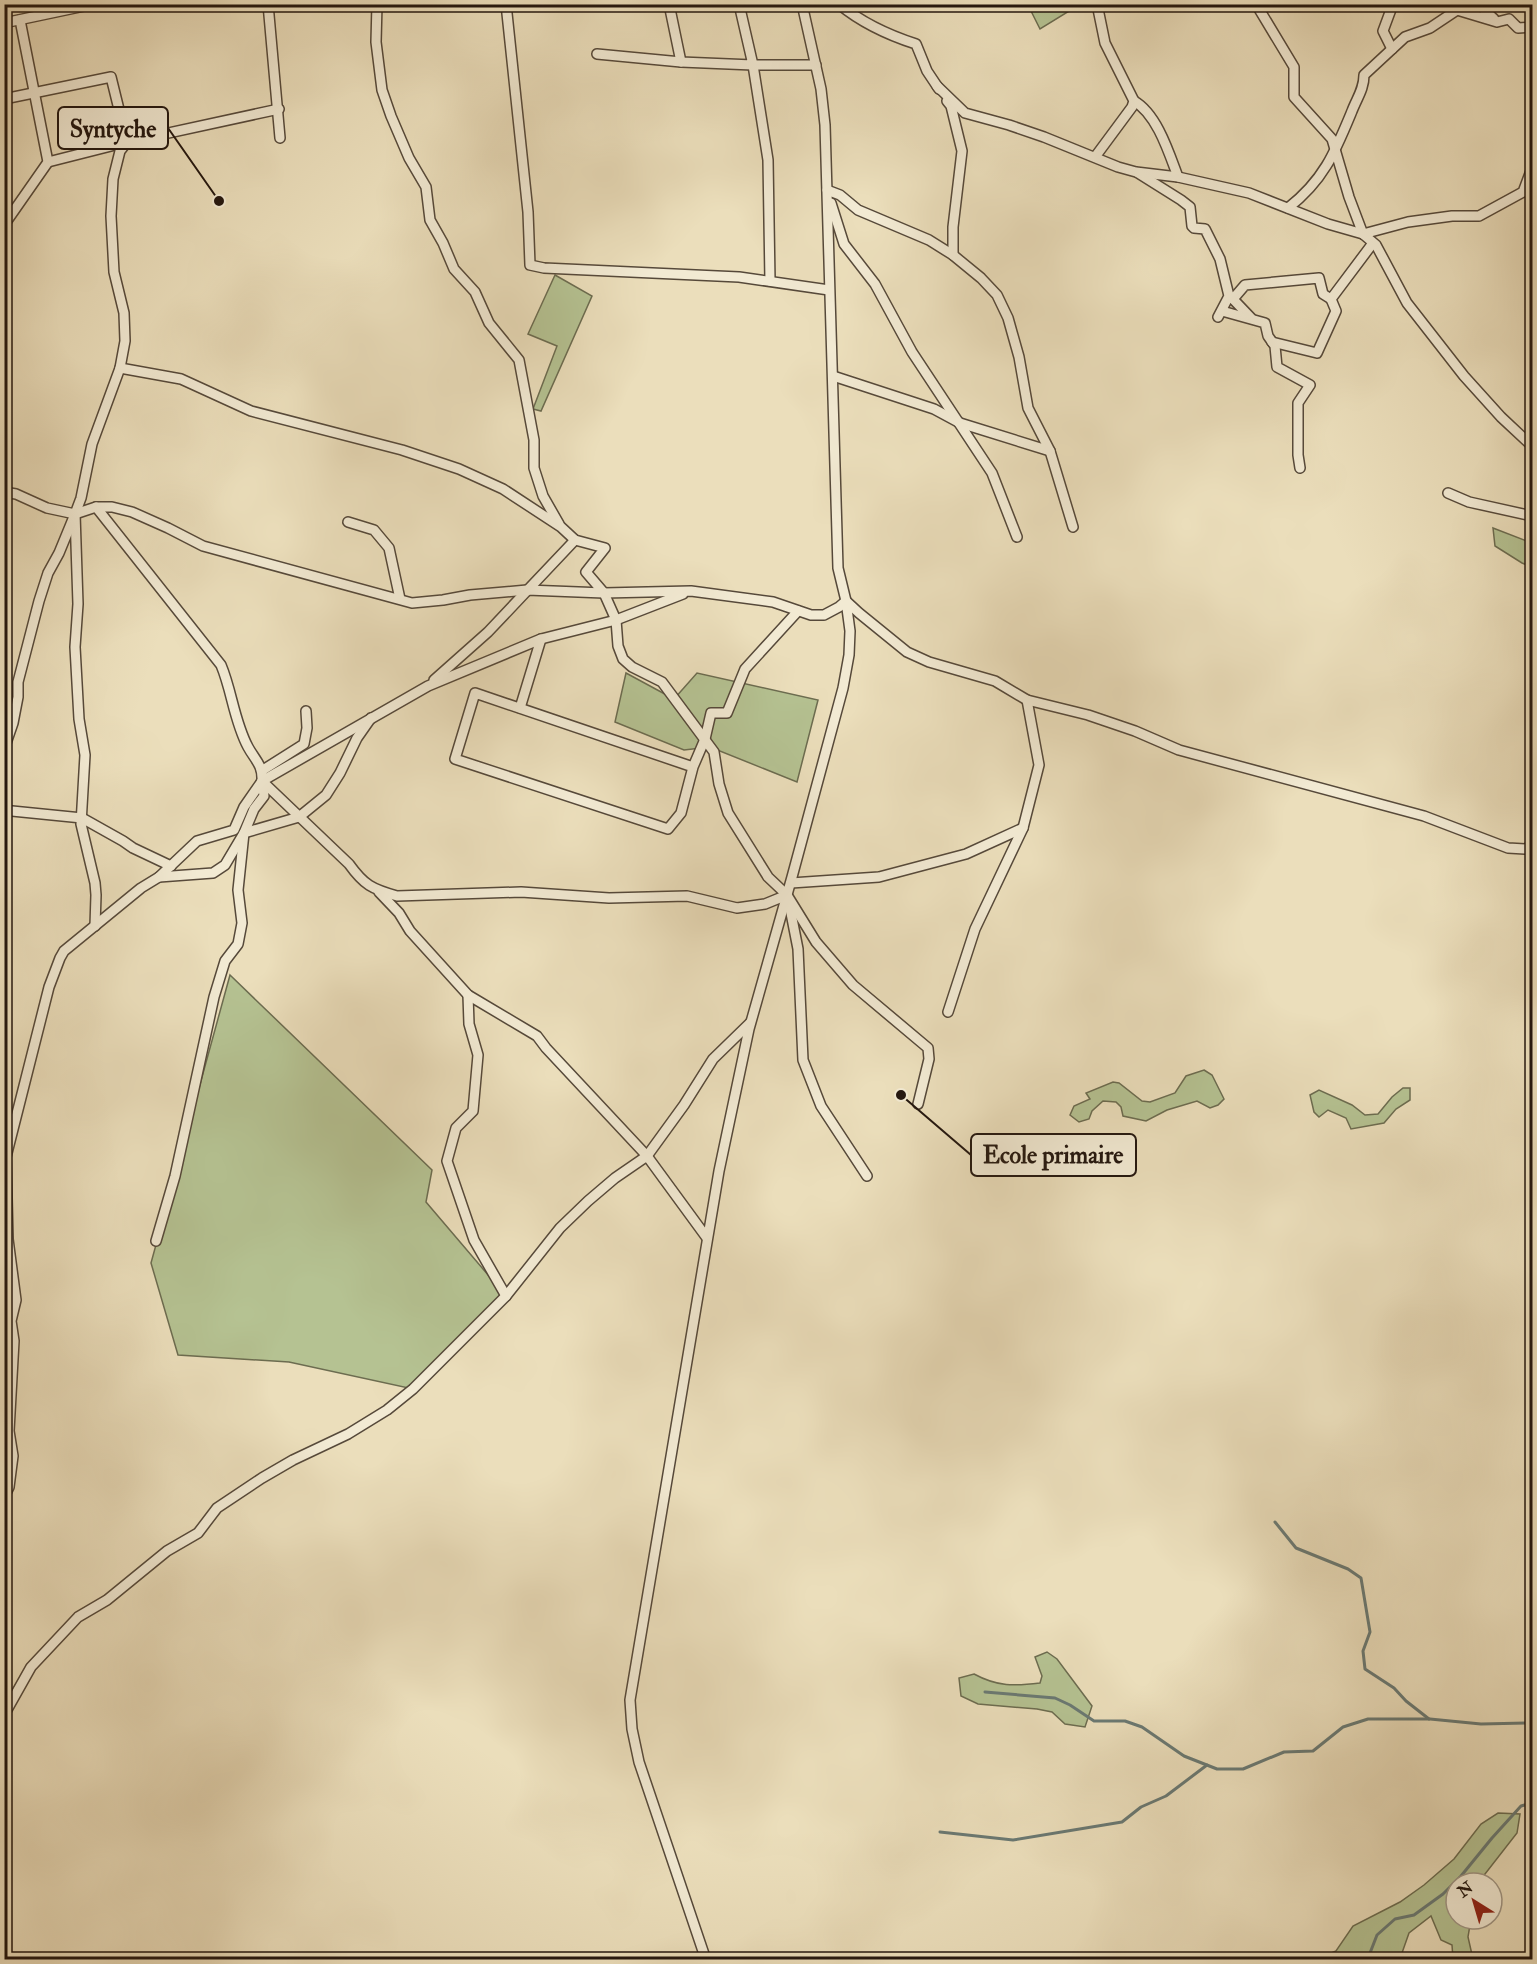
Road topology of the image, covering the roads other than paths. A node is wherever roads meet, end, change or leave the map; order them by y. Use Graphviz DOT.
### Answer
graph roads {
  1 [pos="94,4"];
  2 [pos="268,4"];
  3 [pos="377,4"];
  4 [pos="506,4"];
  5 [pos="669,4"];
  6 [pos="739,4"];
  7 [pos="802,4"];
  8 [pos="839,4"];
  9 [pos="1096,4"];
  10 [pos="1256,4"];
  11 [pos="1393,4"];
  12 [pos="1478,4"];
  13 [pos="20,20"];
  14 [pos="1497,22"];
  15 [pos="4,23"];
  16 [pos="1533,27"];
  17 [pos="1392,49"];
  18 [pos="597,54"];
  19 [pos="681,62"];
  20 [pos="753,65"];
  21 [pos="816,65"];
  22 [pos="937,86"];
  23 [pos="34,93"];
  24 [pos="4,99"];
  25 [pos="1134,101"];
  26 [pos="279,109"];
  27 [pos="280,138"];
  28 [pos="127,141"];
  29 [pos="1336,150"];
  30 [pos="1095,157"];
  31 [pos="48,162"];
  32 [pos="1533,168"];
  33 [pos="1136,172"];
  34 [pos="1178,177"];
  35 [pos="827,190"];
  36 [pos="1288,208"];
  37 [pos="4,225"];
  38 [pos="1363,234"];
  39 [pos="1374,243"];
  40 [pos="953,255"];
  41 [pos="770,281"];
  42 [pos="829,290"];
  43 [pos="1231,298"];
  44 [pos="1331,299"];
  45 [pos="1253,320"];
  46 [pos="1272,342"];
  47 [pos="120,369"];
  48 [pos="833,376"];
  49 [pos="960,423"];
  50 [pos="1533,446"];
  51 [pos="1050,451"];
  52 [pos="1300,468"];
  53 [pos="4,492"];
  54 [pos="1448,493"];
  55 [pos="96,507"];
  56 [pos="75,514"];
  57 [pos="1533,516"];
  58 [pos="348,522"];
  59 [pos="561,527"];
  60 [pos="1073,527"];
  61 [pos="1017,537"];
  62 [pos="575,540"];
  63 [pos="527,590"];
  64 [pos="691,591"];
  65 [pos="604,593"];
  66 [pos="400,599"];
  67 [pos="846,601"];
  68 [pos="798,610"];
  69 [pos="616,620"];
  70 [pos="541,639"];
  71 [pos="428,686"];
  72 [pos="1027,700"];
  73 [pos="520,708"];
  74 [pos="306,711"];
  75 [pos="371,718"];
  76 [pos="705,740"];
  77 [pos="4,749"];
  78 [pos="693,767"];
  79 [pos="262,770"];
  80 [pos="262,781"];
  81 [pos="12,811"];
  82 [pos="299,817"];
  83 [pos="82,819"];
  84 [pos="1023,828"];
  85 [pos="244,833"];
  86 [pos="1533,846"];
  87 [pos="171,866"];
  88 [pos="159,877"];
  89 [pos="791,883"];
  90 [pos="377,891"];
  91 [pos="787,895"];
  92 [pos="95,926"];
  93 [pos="468,995"];
  94 [pos="948,1012"];
  95 [pos="750,1022"];
  96 [pos="918,1104"];
  97 [pos="647,1156"];
  98 [pos="867,1176"];
  99 [pos="707,1238"];
  100 [pos="156,1241"];
  101 [pos="506,1296"];
  102 [pos="4,1497"];
  103 [pos="4,1715"];
  104 [pos="706,1959"];
  1 -- 13 [label="street"];
  2 -- 26 [label="street"];
  3 -- 59 [label="street"];
  4 -- 41 [label="street"];
  5 -- 19 [label="street"];
  6 -- 20 [label="street"];
  7 -- 21 [label="street"];
  8 -- 22 [label="street"];
  9 -- 25 [label="street"];
  10 -- 29 [label="street"];
  11 -- 17 [label="street"];
  12 -- 14 [label="street"];
  13 -- 15 [label="street"];
  13 -- 23 [label="street"];
  14 -- 16 [label="street"];
  14 -- 17 [label="street"];
  17 -- 29 [label="street"];
  18 -- 19 [label="street"];
  19 -- 20 [label="street"];
  20 -- 21 [label="street"];
  20 -- 41 [label="street"];
  21 -- 35 [label="street"];
  22 -- 30 [label="street"];
  22 -- 40 [label="street"];
  23 -- 24 [label="street"];
  23 -- 28 [label="street"];
  23 -- 31 [label="street"];
  25 -- 30 [label="street"];
  25 -- 34 [label="street"];
  26 -- 27 [label="street"];
  26 -- 28 [label="street"];
  28 -- 31 [label="street"];
  28 -- 47 [label="street"];
  29 -- 36 [label="street"];
  29 -- 38 [label="street"];
  30 -- 33 [label="street"];
  31 -- 37 [label="street"];
  32 -- 38 [label="street"];
  33 -- 34 [label="street"];
  33 -- 43 [label="street"];
  34 -- 36 [label="street"];
  35 -- 40 [label="street"];
  35 -- 42 [label="street"];
  35 -- 49 [label="street"];
  36 -- 38 [label="street"];
  38 -- 39 [label="street"];
  39 -- 44 [label="street"];
  39 -- 50 [label="street"];
  40 -- 51 [label="street"];
  41 -- 42 [label="street"];
  42 -- 48 [label="street"];
  43 -- 44 [label="street"];
  43 -- 45 [label="street"];
  43 -- 45 [label="street"];
  44 -- 46 [label="street"];
  45 -- 46 [label="street"];
  46 -- 52 [label="street"];
  47 -- 56 [label="street"];
  47 -- 59 [label="street"];
  48 -- 49 [label="street"];
  48 -- 67 [label="street"];
  49 -- 51 [label="street"];
  49 -- 61 [label="street"];
  51 -- 60 [label="street"];
  53 -- 56 [label="street"];
  54 -- 57 [label="street"];
  55 -- 56 [label="street"];
  55 -- 66 [label="street"];
  55 -- 79 [label="street"];
  56 -- 77 [label="street"];
  56 -- 83 [label="street"];
  58 -- 66 [label="street"];
  59 -- 62 [label="street"];
  62 -- 63 [label="street"];
  62 -- 65 [label="street"];
  63 -- 65 [label="street"];
  63 -- 66 [label="street"];
  63 -- 71 [label="street"];
  64 -- 65 [label="street"];
  64 -- 68 [label="street"];
  64 -- 69 [label="street"];
  65 -- 69 [label="street"];
  67 -- 68 [label="street"];
  67 -- 72 [label="street"];
  67 -- 89 [label="street"];
  68 -- 76 [label="street"];
  69 -- 70 [label="street"];
  69 -- 76 [label="street"];
  70 -- 71 [label="street"];
  70 -- 73 [label="street"];
  71 -- 75 [label="street"];
  72 -- 84 [label="street"];
  72 -- 86 [label="street"];
  73 -- 78 [label="street"];
  73 -- 78 [label="street"];
  74 -- 79 [label="street"];
  75 -- 80 [label="street"];
  75 -- 82 [label="street"];
  76 -- 78 [label="street"];
  76 -- 91 [label="street"];
  79 -- 80 [label="street"];
  80 -- 82 [label="street"];
  80 -- 85 [label="street"];
  80 -- 87 [label="street"];
  81 -- 83 [label="street"];
  82 -- 85 [label="street"];
  82 -- 90 [label="street"];
  83 -- 87 [label="street"];
  83 -- 92 [label="street"];
  84 -- 89 [label="street"];
  84 -- 94 [label="street"];
  85 -- 88 [label="street"];
  85 -- 100 [label="street"];
  87 -- 88 [label="street"];
  88 -- 92 [label="street"];
  89 -- 91 [label="street"];
  90 -- 91 [label="street"];
  90 -- 93 [label="street"];
  91 -- 95 [label="street"];
  91 -- 96 [label="street"];
  91 -- 98 [label="street"];
  92 -- 102 [label="street"];
  93 -- 97 [label="street"];
  93 -- 101 [label="street"];
  95 -- 97 [label="street"];
  95 -- 99 [label="street"];
  97 -- 99 [label="street"];
  97 -- 101 [label="street"];
  99 -- 104 [label="street"];
  101 -- 103 [label="street"];
}
